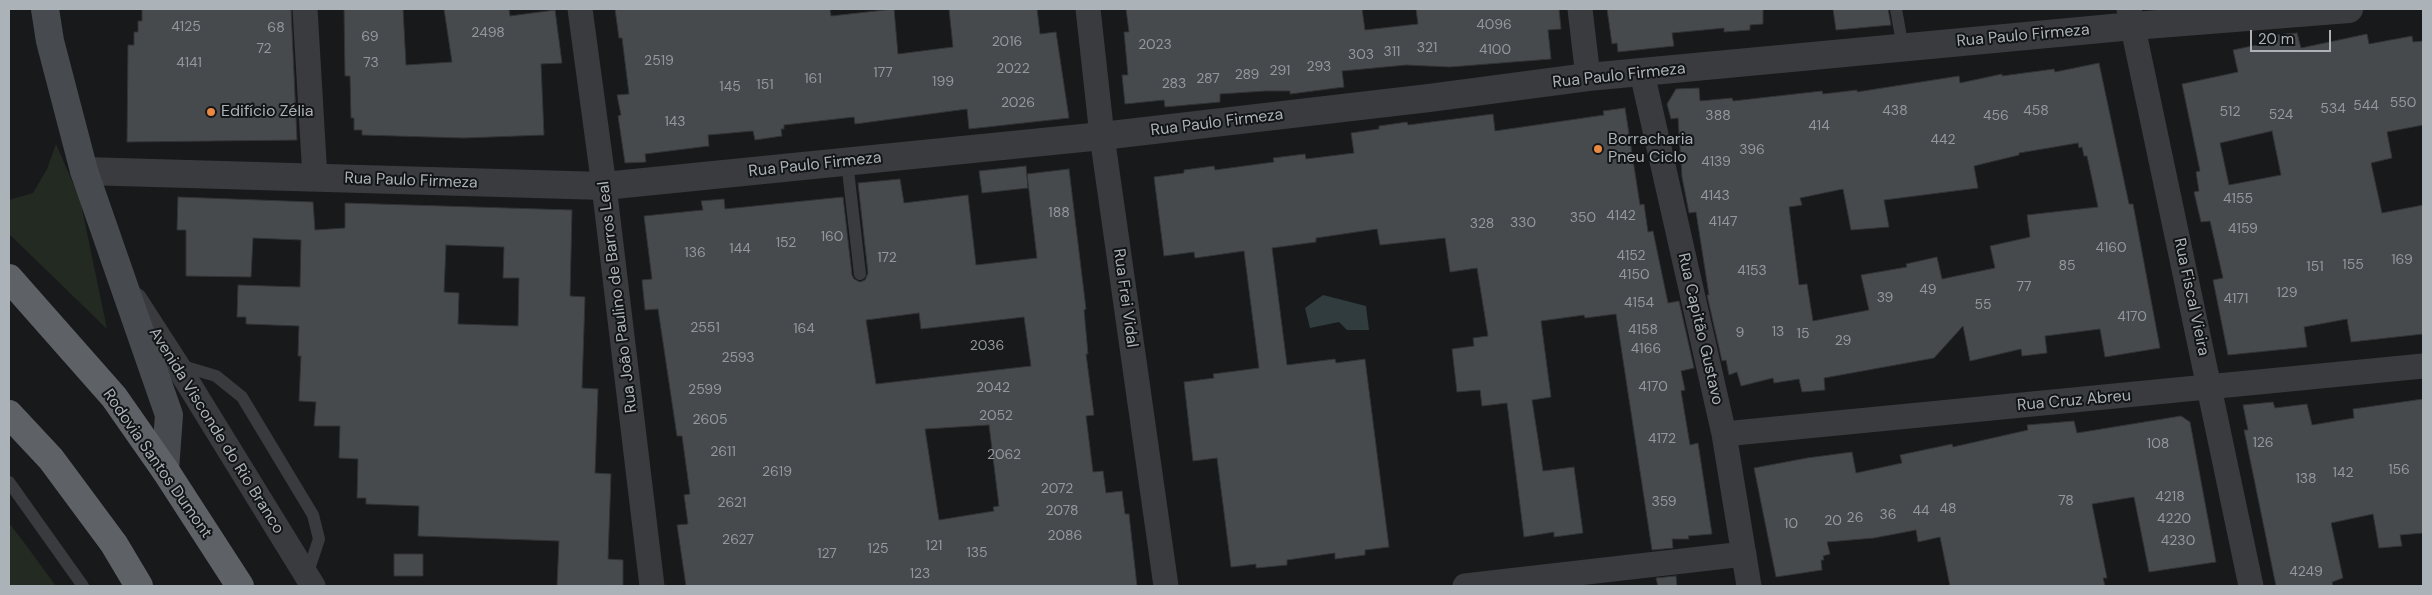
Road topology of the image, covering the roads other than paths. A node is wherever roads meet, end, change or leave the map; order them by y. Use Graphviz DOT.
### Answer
graph roads {
  1 [pos="44,9"];
  2 [pos="305,9"];
  3 [pos="580,9"];
  4 [pos="1088,9"];
  5 [pos="1580,9"];
  6 [pos="1896,9"];
  7 [pos="2349,9"];
  8 [pos="2131,17"];
  9 [pos="1903,48"];
  10 [pos="1642,73"];
  11 [pos="1588,77"];
  12 [pos="1102,136"];
  13 [pos="847,162"];
  14 [pos="84,171"];
  15 [pos="315,178"];
  16 [pos="604,186"];
  17 [pos="860,274"];
  18 [pos="119,276"];
  19 [pos="9,278"];
  20 [pos="177,365"];
  21 [pos="2423,366"];
  22 [pos="2210,388"];
  23 [pos="9,414"];
  24 [pos="1724,434"];
  25 [pos="165,470"];
  26 [pos="9,482"];
  27 [pos="1744,554"];
  28 [pos="310,582"];
  29 [pos="83,586"];
  30 [pos="139,586"];
  31 [pos="240,586"];
  32 [pos="652,586"];
  33 [pos="1166,586"];
  34 [pos="1465,586"];
  35 [pos="1749,586"];
  36 [pos="2251,586"];
  1 -- 14 [label="main road, Avenida Visconde do Rio Branco"];
  2 -- 15 [label="street"];
  3 -- 16 [label="street, Rua João Paulino de Barros Leal"];
  4 -- 12 [label="street, Rua Frei Vidal"];
  5 -- 11 [label="street"];
  6 -- 9 [label="lane"];
  7 -- 8 [label="street, Rua Paulo Firmeza"];
  8 -- 9 [label="street, Rua Paulo Firmeza"];
  8 -- 22 [label="street, Rua Fiscal Vieira"];
  9 -- 10 [label="street, Rua Paulo Firmeza"];
  10 -- 11 [label="street, Rua Paulo Firmeza"];
  10 -- 24 [label="street, Rua Capitão Gustavo"];
  11 -- 12 [label="street, Rua Paulo Firmeza"];
  12 -- 13 [label="street, Rua Paulo Firmeza"];
  12 -- 33 [label="street, Rua Frei Vidal"];
  13 -- 16 [label="street, Rua Paulo Firmeza"];
  13 -- 17 [label="lane"];
  14 -- 15 [label="street, Rua Paulo Firmeza"];
  14 -- 18 [label="main road, Avenida Visconde do Rio Branco"];
  15 -- 16 [label="street, Rua Paulo Firmeza"];
  16 -- 32 [label="street, Rua João Paulino de Barros Leal"];
  18 -- 20 [label="street, Avenida Visconde do Rio Branco"];
  18 -- 25 [label="main road, Avenida Visconde do Rio Branco"];
  19 -- 25 [label="highway, Rodovia Santos Dumont"];
  20 -- 28 [label="street, Avenida Visconde do Rio Branco"];
  20 -- 28 [label="lane"];
  21 -- 22 [label="street, Rua Cruz Abreu"];
  22 -- 24 [label="street, Rua Cruz Abreu"];
  22 -- 36 [label="street, Rua Fiscal Vieira"];
  23 -- 30 [label="highway"];
  24 -- 27 [label="street, Rua Capitão Gustavo"];
  25 -- 31 [label="highway, Rodovia Santos Dumont"];
  26 -- 29 [label="lane"];
  27 -- 34 [label="street"];
  27 -- 35 [label="street, Rua Capitão Gustavo"];
}
